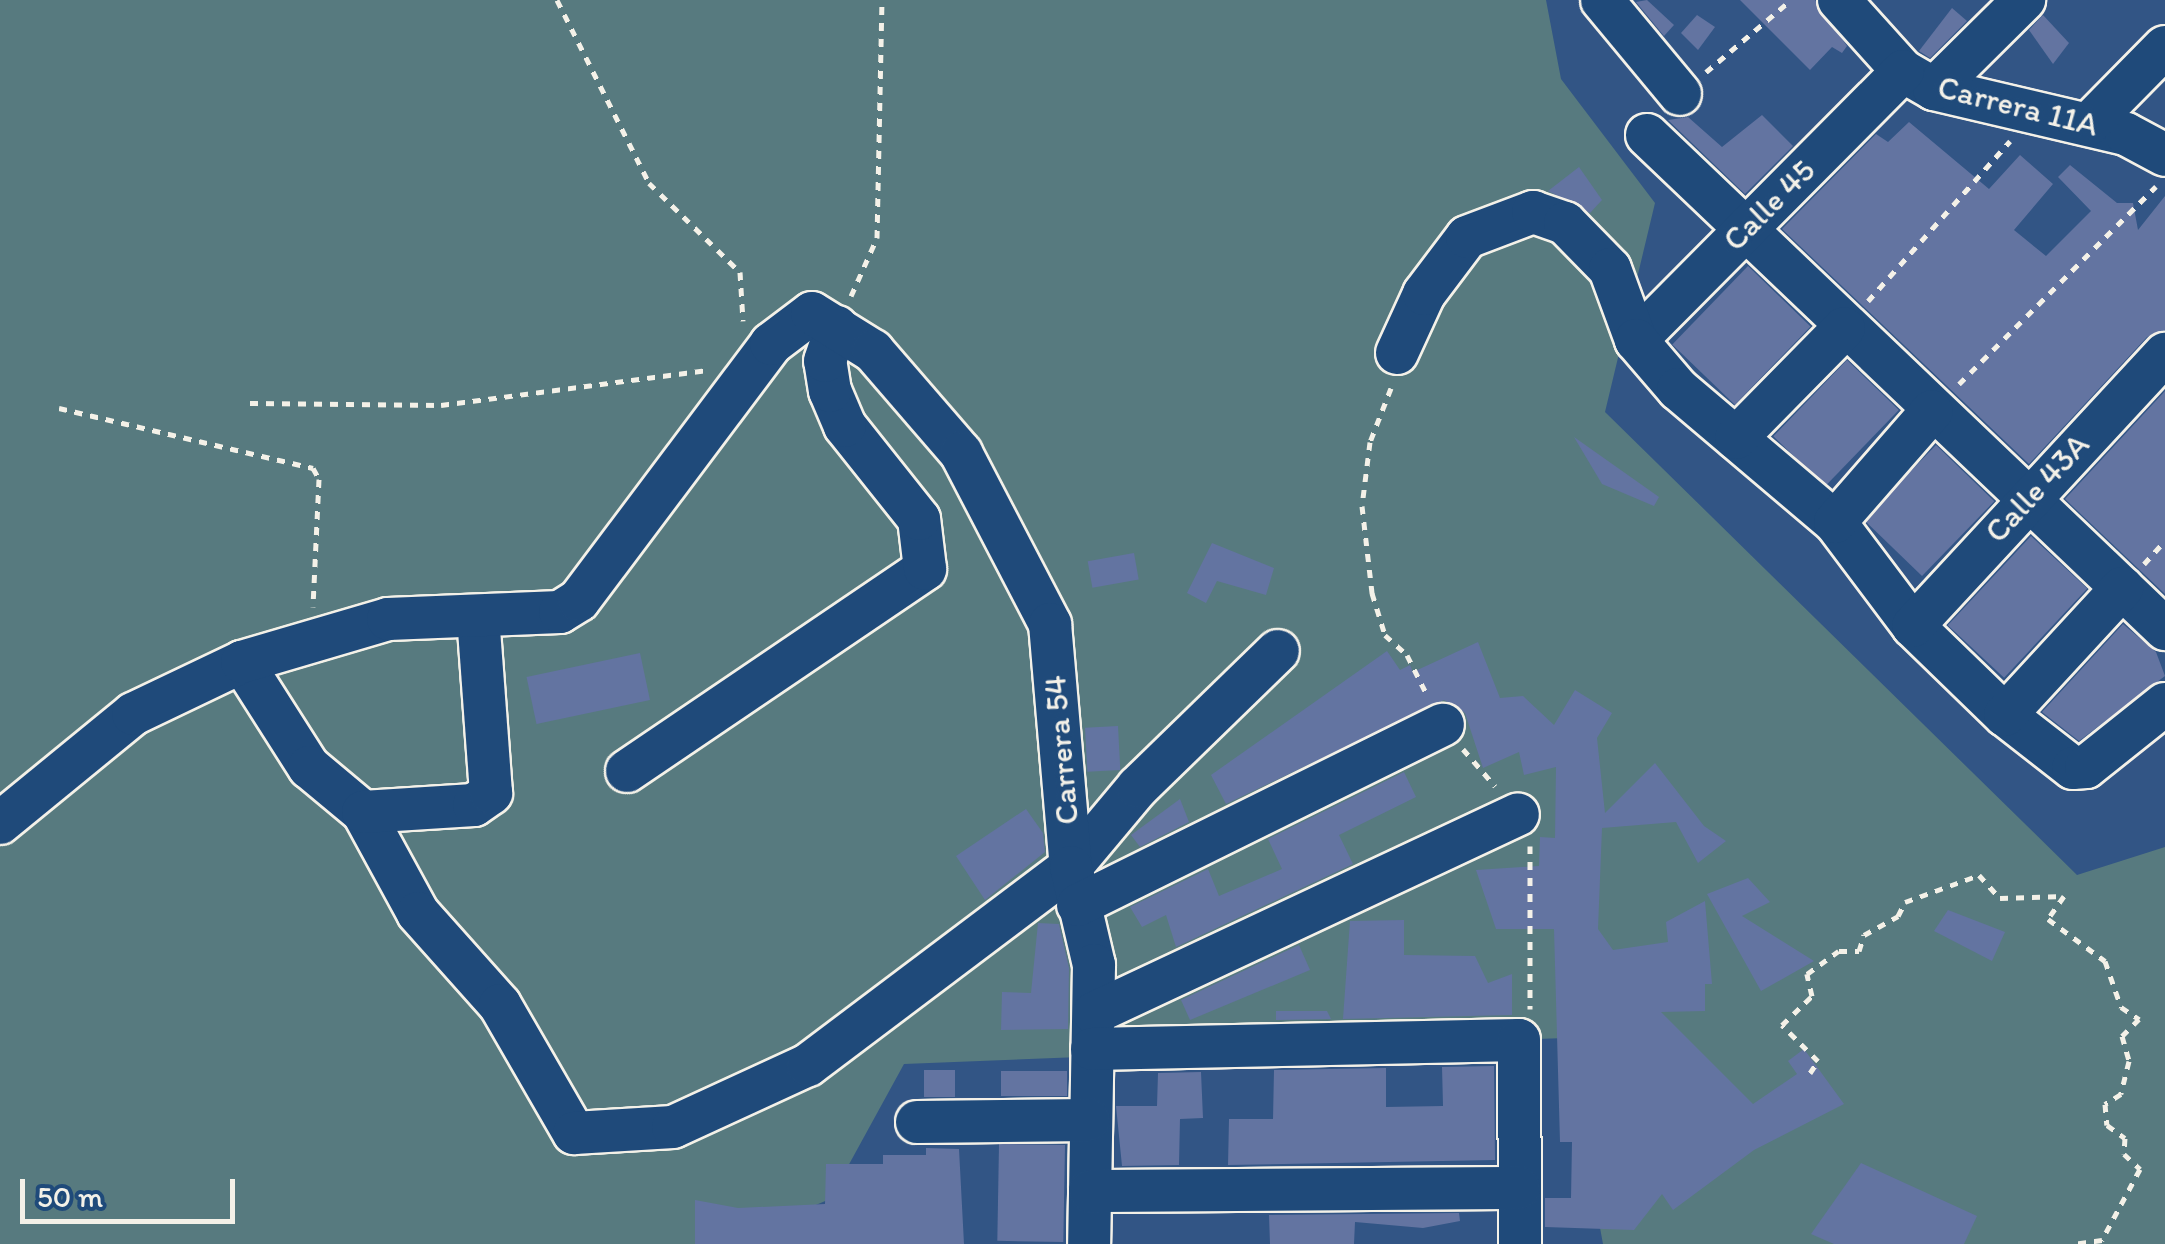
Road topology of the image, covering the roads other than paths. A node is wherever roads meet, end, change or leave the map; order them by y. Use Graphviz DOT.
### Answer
graph roads {
  1 [pos="1602,0"];
  2 [pos="1839,0"];
  3 [pos="2024,0"];
  4 [pos="2165,48"];
  5 [pos="1918,80"];
  6 [pos="1680,94"];
  7 [pos="2088,124"];
  8 [pos="1647,135"];
  9 [pos="2165,155"];
  10 [pos="1743,232"];
  11 [pos="837,328"];
  12 [pos="1844,328"];
  13 [pos="1636,340"];
  14 [pos="1397,353"];
  15 [pos="2165,354"];
  16 [pos="1932,411"];
  17 [pos="1736,438"];
  18 [pos="2025,498"];
  19 [pos="1836,522"];
  20 [pos="2122,588"];
  21 [pos="478,617"];
  22 [pos="1914,626"];
  23 [pos="2165,629"];
  24 [pos="1278,650"];
  25 [pos="242,662"];
  26 [pos="2165,704"];
  27 [pos="2005,714"];
  28 [pos="1442,726"];
  29 [pos="627,771"];
  30 [pos="362,812"];
  31 [pos="1518,814"];
  32 [pos="0,823"];
  33 [pos="1074,886"];
  34 [pos="1093,1031"];
  35 [pos="1089,1120"];
  36 [pos="917,1122"];
  37 [pos="1519,1188"];
  38 [pos="1090,1191"];
  39 [pos="1089,1244"];
  40 [pos="1520,1244"];
  1 -- 6 [label="street"];
  2 -- 5 [label="street, Carrera 11A"];
  3 -- 5 [label="street, Calle 45"];
  4 -- 7 [label="street"];
  5 -- 7 [label="street, Carrera 11A"];
  5 -- 10 [label="street, Calle 45"];
  7 -- 9 [label="street, Carrera 11A"];
  8 -- 10 [label="street"];
  10 -- 12 [label="street"];
  10 -- 13 [label="street, Calle 45"];
  11 -- 21 [label="street"];
  11 -- 29 [label="street"];
  11 -- 33 [label="street, Carrera 54"];
  12 -- 16 [label="street"];
  12 -- 17 [label="street"];
  13 -- 14 [label="street"];
  13 -- 17 [label="street"];
  15 -- 18 [label="street, Calle 43A"];
  16 -- 18 [label="street"];
  16 -- 19 [label="street"];
  17 -- 19 [label="street"];
  18 -- 20 [label="street"];
  18 -- 22 [label="street, Calle 43A"];
  19 -- 22 [label="street"];
  20 -- 23 [label="street"];
  20 -- 27 [label="street"];
  21 -- 25 [label="street"];
  21 -- 30 [label="street"];
  22 -- 27 [label="street"];
  24 -- 33 [label="street"];
  25 -- 30 [label="street"];
  25 -- 32 [label="street"];
  26 -- 27 [label="street"];
  28 -- 33 [label="street"];
  30 -- 33 [label="street"];
  31 -- 34 [label="street"];
  33 -- 34 [label="street, Carrera 54"];
  34 -- 35 [label="street, Carrera 54"];
  34 -- 37 [label="street"];
  35 -- 36 [label="street"];
  35 -- 38 [label="street, Carrera 54"];
  37 -- 38 [label="street"];
  37 -- 40 [label="street"];
  38 -- 39 [label="street, Carrera 54"];
}
